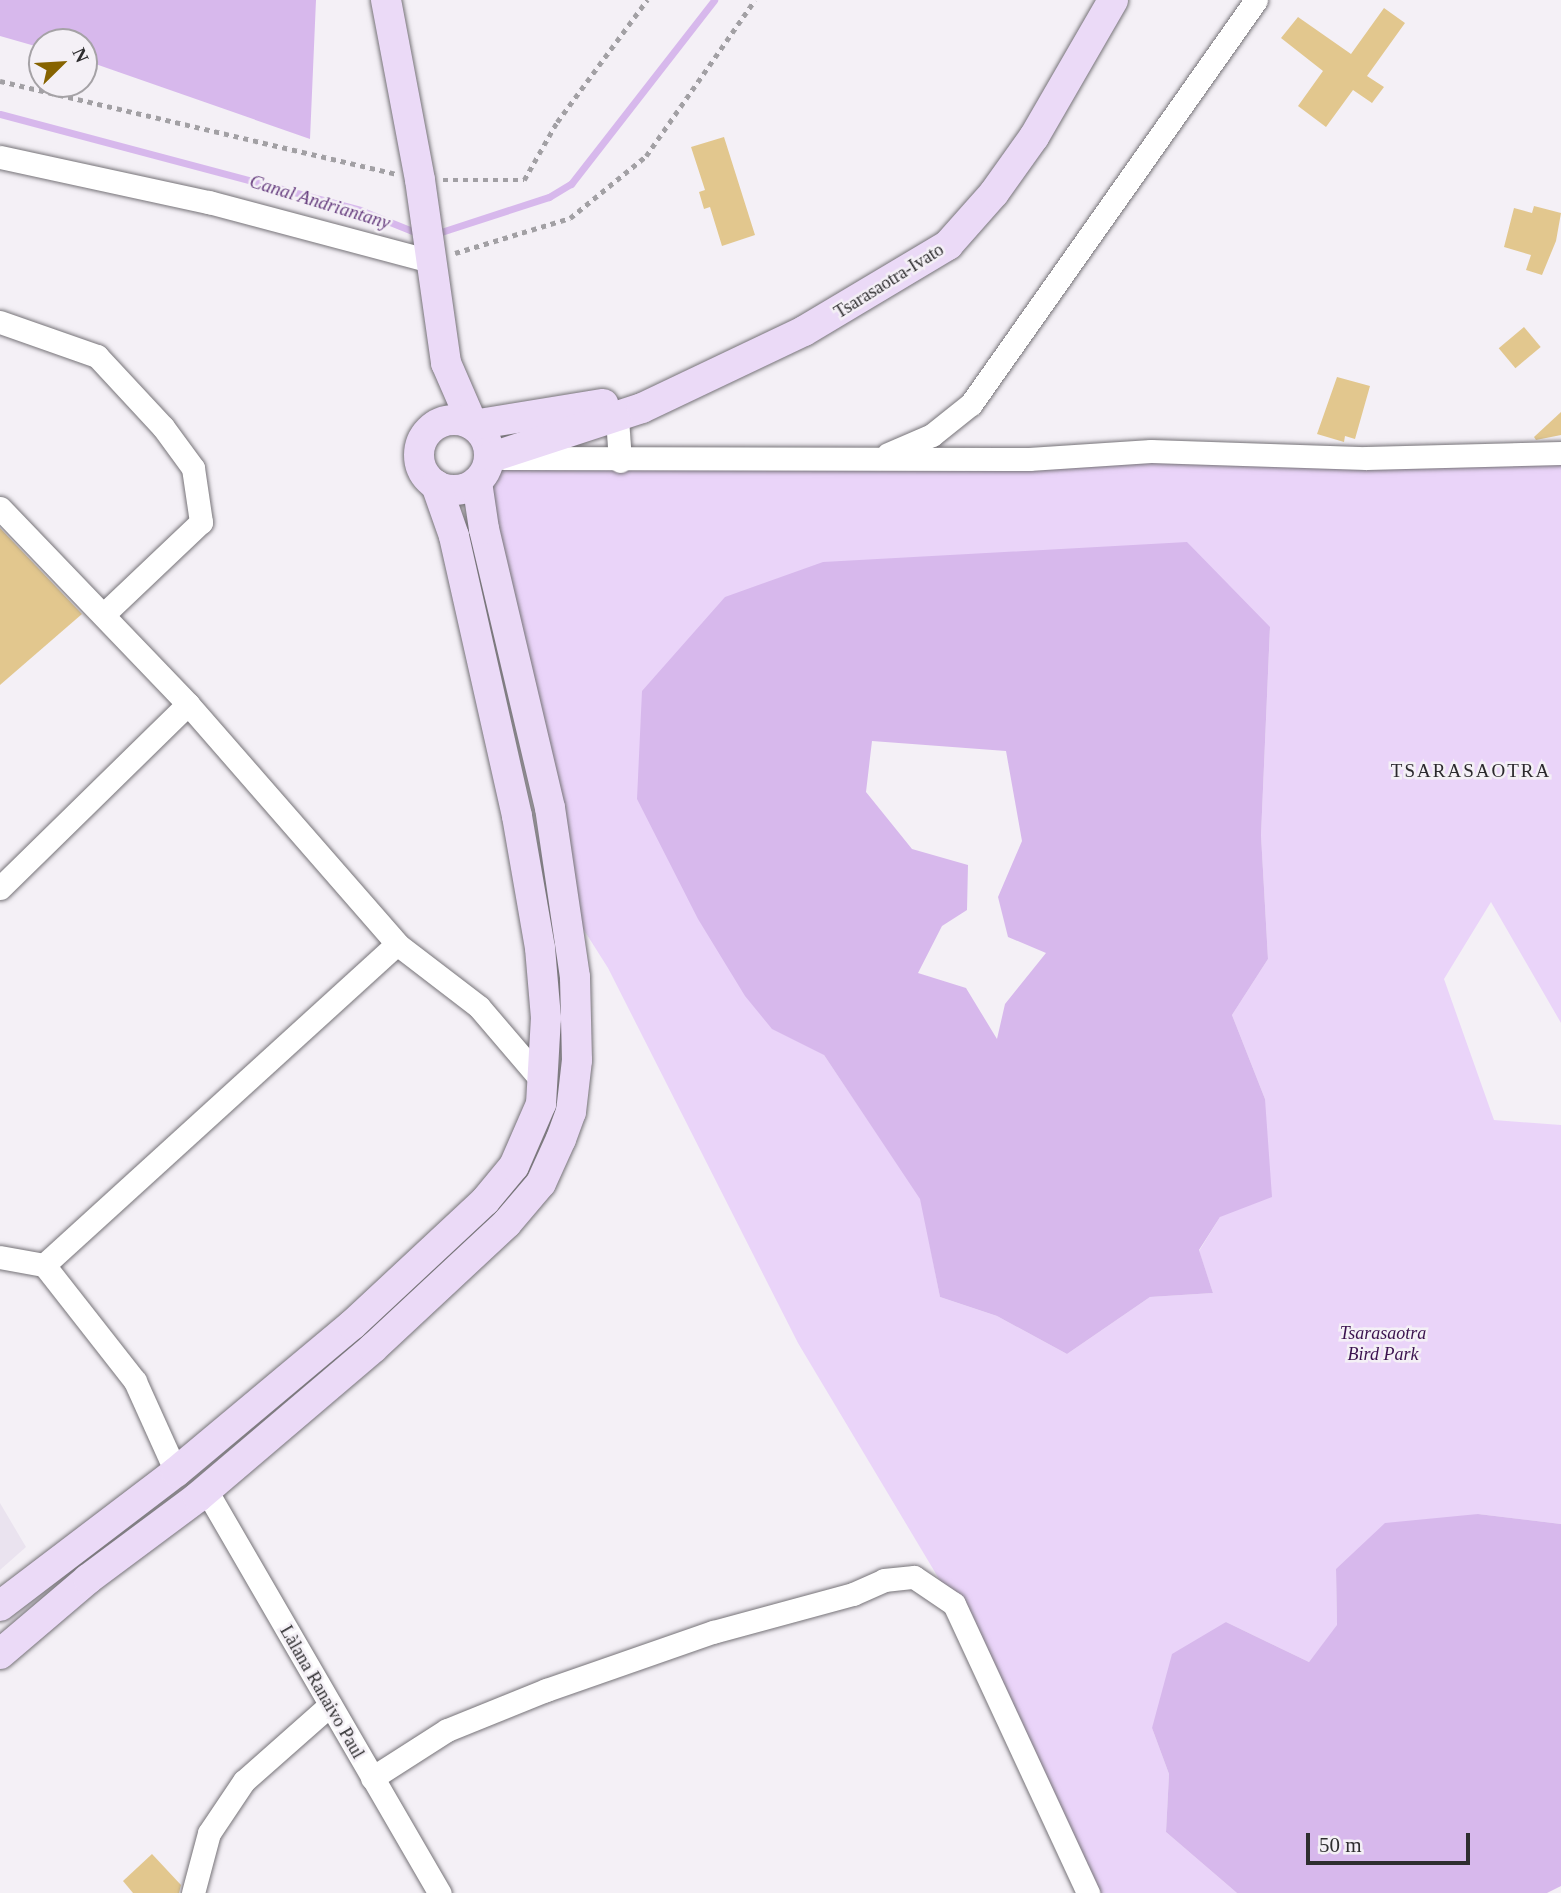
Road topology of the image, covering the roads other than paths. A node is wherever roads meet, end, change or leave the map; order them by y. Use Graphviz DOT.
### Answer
graph roads {
  1 [pos="386,0"];
  2 [pos="1113,0"];
  3 [pos="1256,0"];
  4 [pos="0,157"];
  5 [pos="430,261"];
  6 [pos="0,322"];
  7 [pos="446,363"];
  8 [pos="675,389"];
  9 [pos="617,418"];
  10 [pos="473,425"];
  11 [pos="431,427"];
  12 [pos="1561,453"];
  13 [pos="878,458"];
  14 [pos="620,461"];
  15 [pos="483,470"];
  16 [pos="436,485"];
  17 [pos="0,508"];
  18 [pos="104,614"];
  19 [pos="188,704"];
  20 [pos="0,888"];
  21 [pos="397,944"];
  22 [pos="543,1082"];
  23 [pos="0,1257"];
  24 [pos="44,1265"];
  25 [pos="183,1467"];
  26 [pos="206,1490"];
  27 [pos="0,1606"];
  28 [pos="0,1654"];
  29 [pos="330,1705"];
  30 [pos="372,1778"];
  31 [pos="193,1893"];
  32 [pos="440,1893"];
  33 [pos="1088,1893"];
  1 -- 5 [label="main road"];
  2 -- 8 [label="main road, Tsarasaotra-Ivato"];
  3 -- 13 [label="street"];
  4 -- 5 [label="street"];
  5 -- 7 [label="main road"];
  6 -- 18 [label="street"];
  7 -- 10 [label="main road"];
  7 -- 11 [label="main road"];
  8 -- 9 [label="main road"];
  8 -- 10 [label="main road"];
  9 -- 14 [label="street"];
  9 -- 15 [label="main road"];
  10 -- 11 [label="main road"];
  10 -- 15 [label="main road"];
  11 -- 16 [label="main road"];
  12 -- 13 [label="street"];
  13 -- 14 [label="street"];
  14 -- 15 [label="street"];
  15 -- 16 [label="main road"];
  15 -- 26 [label="main road"];
  16 -- 22 [label="main road"];
  17 -- 18 [label="street"];
  18 -- 19 [label="street"];
  19 -- 20 [label="street"];
  19 -- 21 [label="street"];
  21 -- 22 [label="street"];
  21 -- 24 [label="street"];
  22 -- 25 [label="main road"];
  23 -- 24 [label="street"];
  24 -- 25 [label="street"];
  25 -- 27 [label="main road"];
  26 -- 28 [label="main road"];
  26 -- 29 [label="street, Làlana Ranaivo Paul"];
  29 -- 30 [label="street, Làlana Ranaivo Paul"];
  29 -- 31 [label="street"];
  30 -- 32 [label="street, Làlana Ranaivo Paul"];
  30 -- 33 [label="street"];
}
